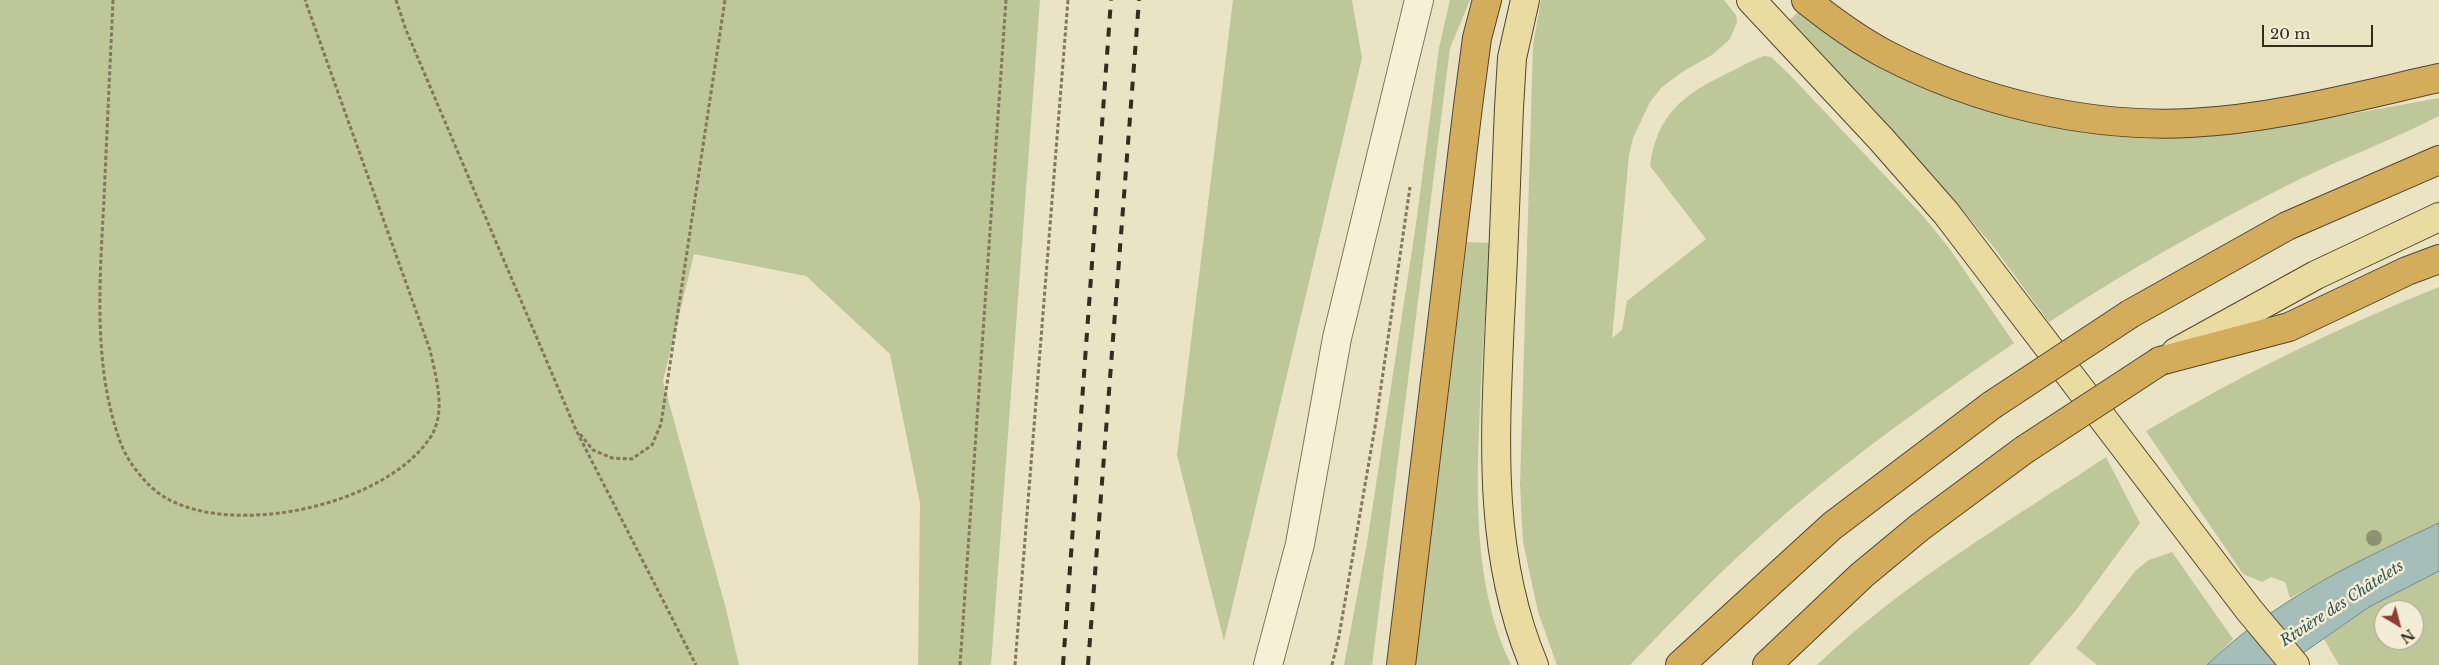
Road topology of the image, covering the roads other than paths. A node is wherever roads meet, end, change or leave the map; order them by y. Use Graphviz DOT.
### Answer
graph roads {
  1 [pos="1419,0"];
  2 [pos="1487,0"];
  3 [pos="1525,0"];
  4 [pos="1752,0"];
  5 [pos="1806,0"];
  6 [pos="2439,78"];
  7 [pos="2439,160"];
  8 [pos="2439,217"];
  9 [pos="2439,259"];
  10 [pos="2160,361"];
  11 [pos="2293,663"];
  12 [pos="1268,665"];
  13 [pos="1401,665"];
  14 [pos="1534,665"];
  15 [pos="1680,665"];
  16 [pos="1766,665"];
  1 -- 12 [label="lane"];
  2 -- 13 [label="highway"];
  3 -- 14 [label="main road"];
  4 -- 11 [label="main road"];
  5 -- 6 [label="highway"];
  7 -- 15 [label="highway, bridge"];
  8 -- 10 [label="main road"];
  9 -- 10 [label="highway"];
  10 -- 16 [label="highway, bridge"];
}
